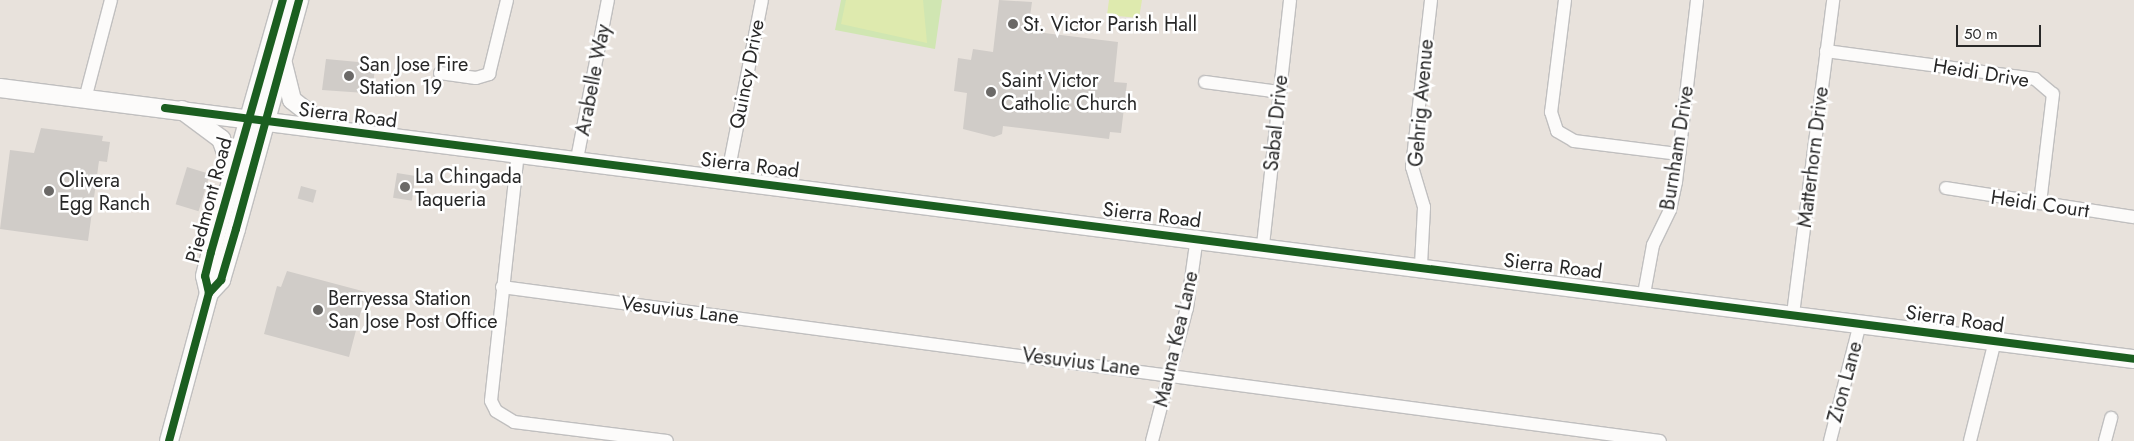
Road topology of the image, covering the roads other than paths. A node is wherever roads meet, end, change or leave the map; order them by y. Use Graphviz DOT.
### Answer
graph roads {
  1 [pos="111,0"];
  2 [pos="283,0"];
  3 [pos="299,0"];
  4 [pos="507,0"];
  5 [pos="608,0"];
  6 [pos="762,0"];
  7 [pos="1290,0"];
  8 [pos="1432,0"];
  9 [pos="1565,0"];
  10 [pos="1698,0"];
  11 [pos="1833,0"];
  12 [pos="1826,51"];
  13 [pos="282,56"];
  14 [pos="440,73"];
  15 [pos="1205,82"];
  16 [pos="0,88"];
  17 [pos="1280,92"];
  18 [pos="85,99"];
  19 [pos="182,110"];
  20 [pos="248,119"];
  21 [pos="266,122"];
  22 [pos="330,129"];
  23 [pos="518,152"];
  24 [pos="1679,154"];
  25 [pos="577,159"];
  26 [pos="233,173"];
  27 [pos="727,178"];
  28 [pos="1946,188"];
  29 [pos="2040,203"];
  30 [pos="2134,217"];
  31 [pos="1197,237"];
  32 [pos="1263,245"];
  33 [pos="1421,265"];
  34 [pos="502,287"];
  35 [pos="209,293"];
  36 [pos="1644,294"];
  37 [pos="1793,314"];
  38 [pos="1860,323"];
  39 [pos="1995,341"];
  40 [pos="2134,359"];
  41 [pos="1169,374"];
  42 [pos="2111,418"];
  43 [pos="169,441"];
  44 [pos="667,441"];
  45 [pos="1152,441"];
  46 [pos="1660,441"];
  47 [pos="1830,441"];
  48 [pos="1970,441"];
  49 [pos="2106,441"];
  1 -- 18 [label="street"];
  2 -- 20 [label="street, Piedmont Road"];
  3 -- 13 [label="street, Piedmont Road"];
  4 -- 14 [label="street"];
  5 -- 25 [label="street, Arabelle Way"];
  6 -- 27 [label="street, Quincy Drive"];
  7 -- 17 [label="street, Sabal Drive"];
  8 -- 33 [label="street, Gehrig Avenue"];
  9 -- 24 [label="street"];
  10 -- 24 [label="street, Burnham Drive"];
  11 -- 12 [label="street, Matterhorn Drive"];
  12 -- 29 [label="street, Heidi Drive"];
  12 -- 37 [label="street, Matterhorn Drive"];
  13 -- 21 [label="street, Piedmont Road"];
  13 -- 22 [label="street"];
  15 -- 17 [label="street"];
  16 -- 18 [label="street, Sierra Road"];
  17 -- 32 [label="street, Sabal Drive"];
  18 -- 19 [label="street, Sierra Road"];
  19 -- 20 [label="street, Sierra Road"];
  19 -- 26 [label="street"];
  20 -- 21 [label="street, Sierra Road"];
  20 -- 26 [label="street, Piedmont Road"];
  21 -- 22 [label="street, Sierra Road"];
  21 -- 35 [label="street, Piedmont Road"];
  22 -- 23 [label="street, Sierra Road"];
  23 -- 25 [label="street, Sierra Road"];
  23 -- 34 [label="street"];
  24 -- 36 [label="street, Burnham Drive"];
  25 -- 27 [label="street, Sierra Road"];
  26 -- 35 [label="street, Piedmont Road"];
  27 -- 31 [label="street, Sierra Road"];
  28 -- 29 [label="street, Heidi Court"];
  29 -- 30 [label="street, Heidi Court"];
  31 -- 32 [label="street, Sierra Road"];
  31 -- 41 [label="street, Mauna Kea Lane"];
  32 -- 33 [label="street, Sierra Road"];
  33 -- 36 [label="street, Sierra Road"];
  34 -- 41 [label="street, Vesuvius Lane"];
  34 -- 44 [label="street"];
  35 -- 43 [label="street, Piedmont Road"];
  36 -- 37 [label="street, Sierra Road"];
  37 -- 38 [label="street, Sierra Road"];
  38 -- 39 [label="street, Sierra Road"];
  38 -- 47 [label="street, Zion Lane"];
  39 -- 40 [label="street, Sierra Road"];
  39 -- 48 [label="street"];
  41 -- 45 [label="street, Mauna Kea Lane"];
  41 -- 46 [label="street, Vesuvius Lane"];
  42 -- 49 [label="street"];
}
